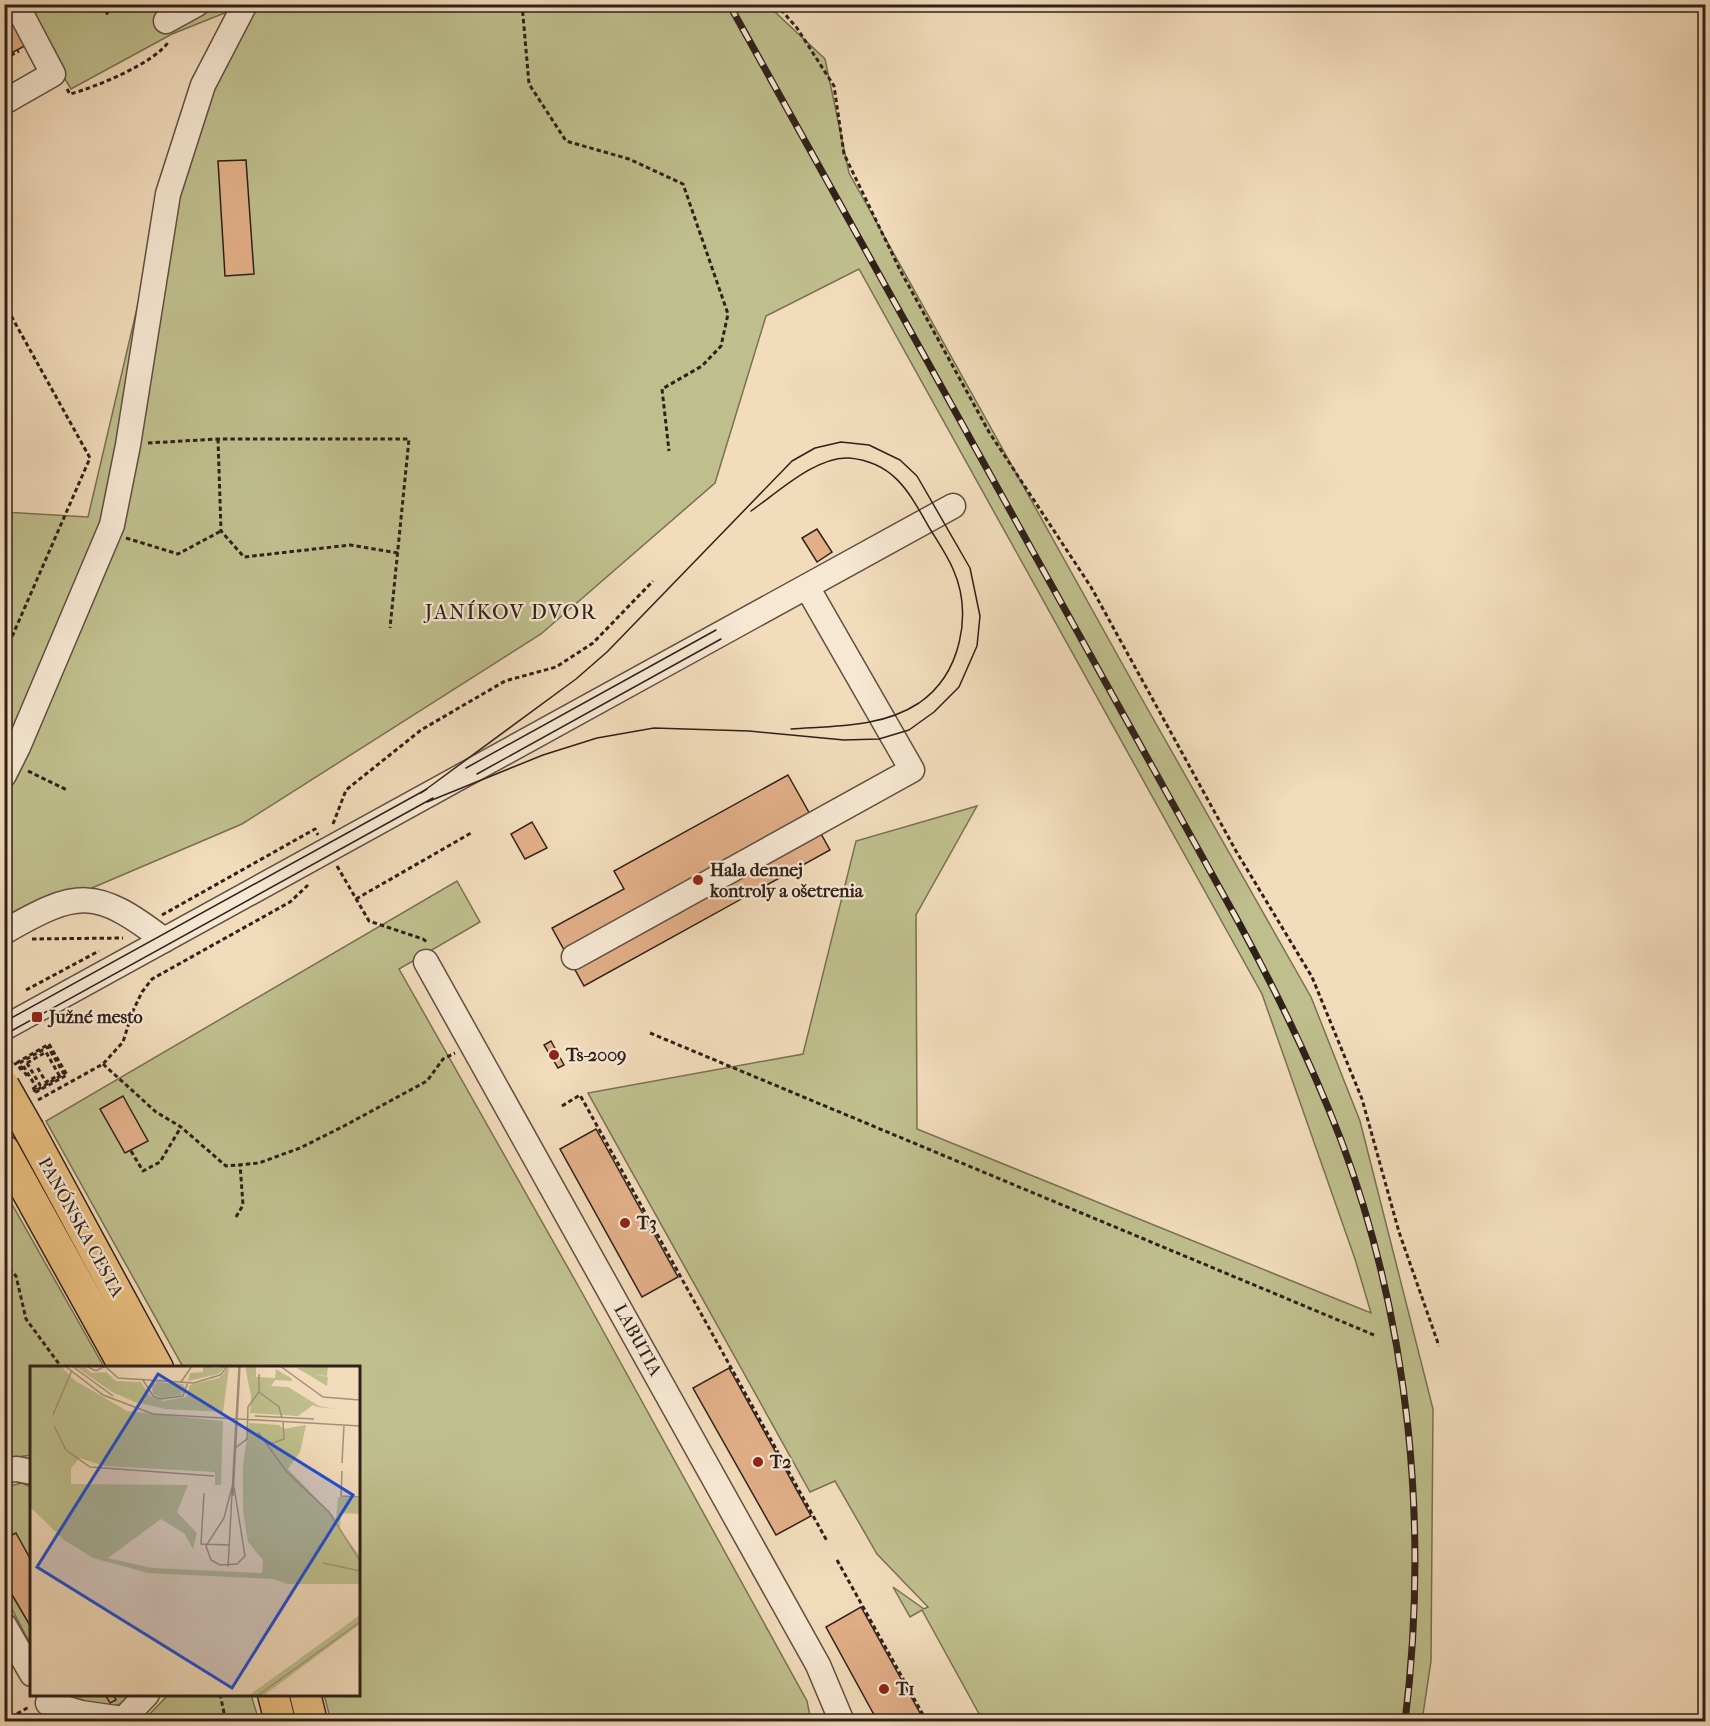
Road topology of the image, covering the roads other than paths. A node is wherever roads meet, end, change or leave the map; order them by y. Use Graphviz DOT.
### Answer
graph roads {
  1 [pos="16,4"];
  2 [pos="245,4"];
  3 [pos="194,6"];
  4 [pos="166,21"];
  5 [pos="4,102"];
  6 [pos="953,506"];
  7 [pos="807,586"];
  8 [pos="9,753"];
  9 [pos="4,932"];
  10 [pos="164,940"];
  11 [pos="424,950"];
  12 [pos="574,957"];
  13 [pos="4,1028"];
  14 [pos="15,1081"];
  15 [pos="4,1150"];
  16 [pos="127,1350"];
  17 [pos="155,1366"];
  18 [pos="4,1470"];
  19 [pos="30,1471"];
  20 [pos="4,1626"];
  21 [pos="30,1671"];
  22 [pos="146,1696"];
  23 [pos="273,1696"];
  24 [pos="305,1696"];
  25 [pos="46,1706"];
  26 [pos="122,1720"];
  27 [pos="280,1722"];
  28 [pos="312,1722"];
  29 [pos="842,1722"];
  1 -- 5 [label="street"];
  2 -- 8 [label="street"];
  3 -- 4 [label="street"];
  6 -- 7 [label="street"];
  7 -- 10 [label="street"];
  7 -- 12 [label="street"];
  9 -- 10 [label="street"];
  10 -- 13 [label="street"];
  11 -- 29 [label="street, LABUTIA"];
  14 -- 16 [label="main road, PANÓNSKA CESTA, bridge"];
  15 -- 16 [label="main road, PANÓNSKA CESTA"];
  16 -- 17 [label="main road, PANÓNSKA CESTA"];
  18 -- 19 [label="street"];
  20 -- 21 [label="street"];
  22 -- 26 [label="street"];
  23 -- 27 [label="main road"];
  24 -- 28 [label="main road"];
  25 -- 26 [label="street"];
}
